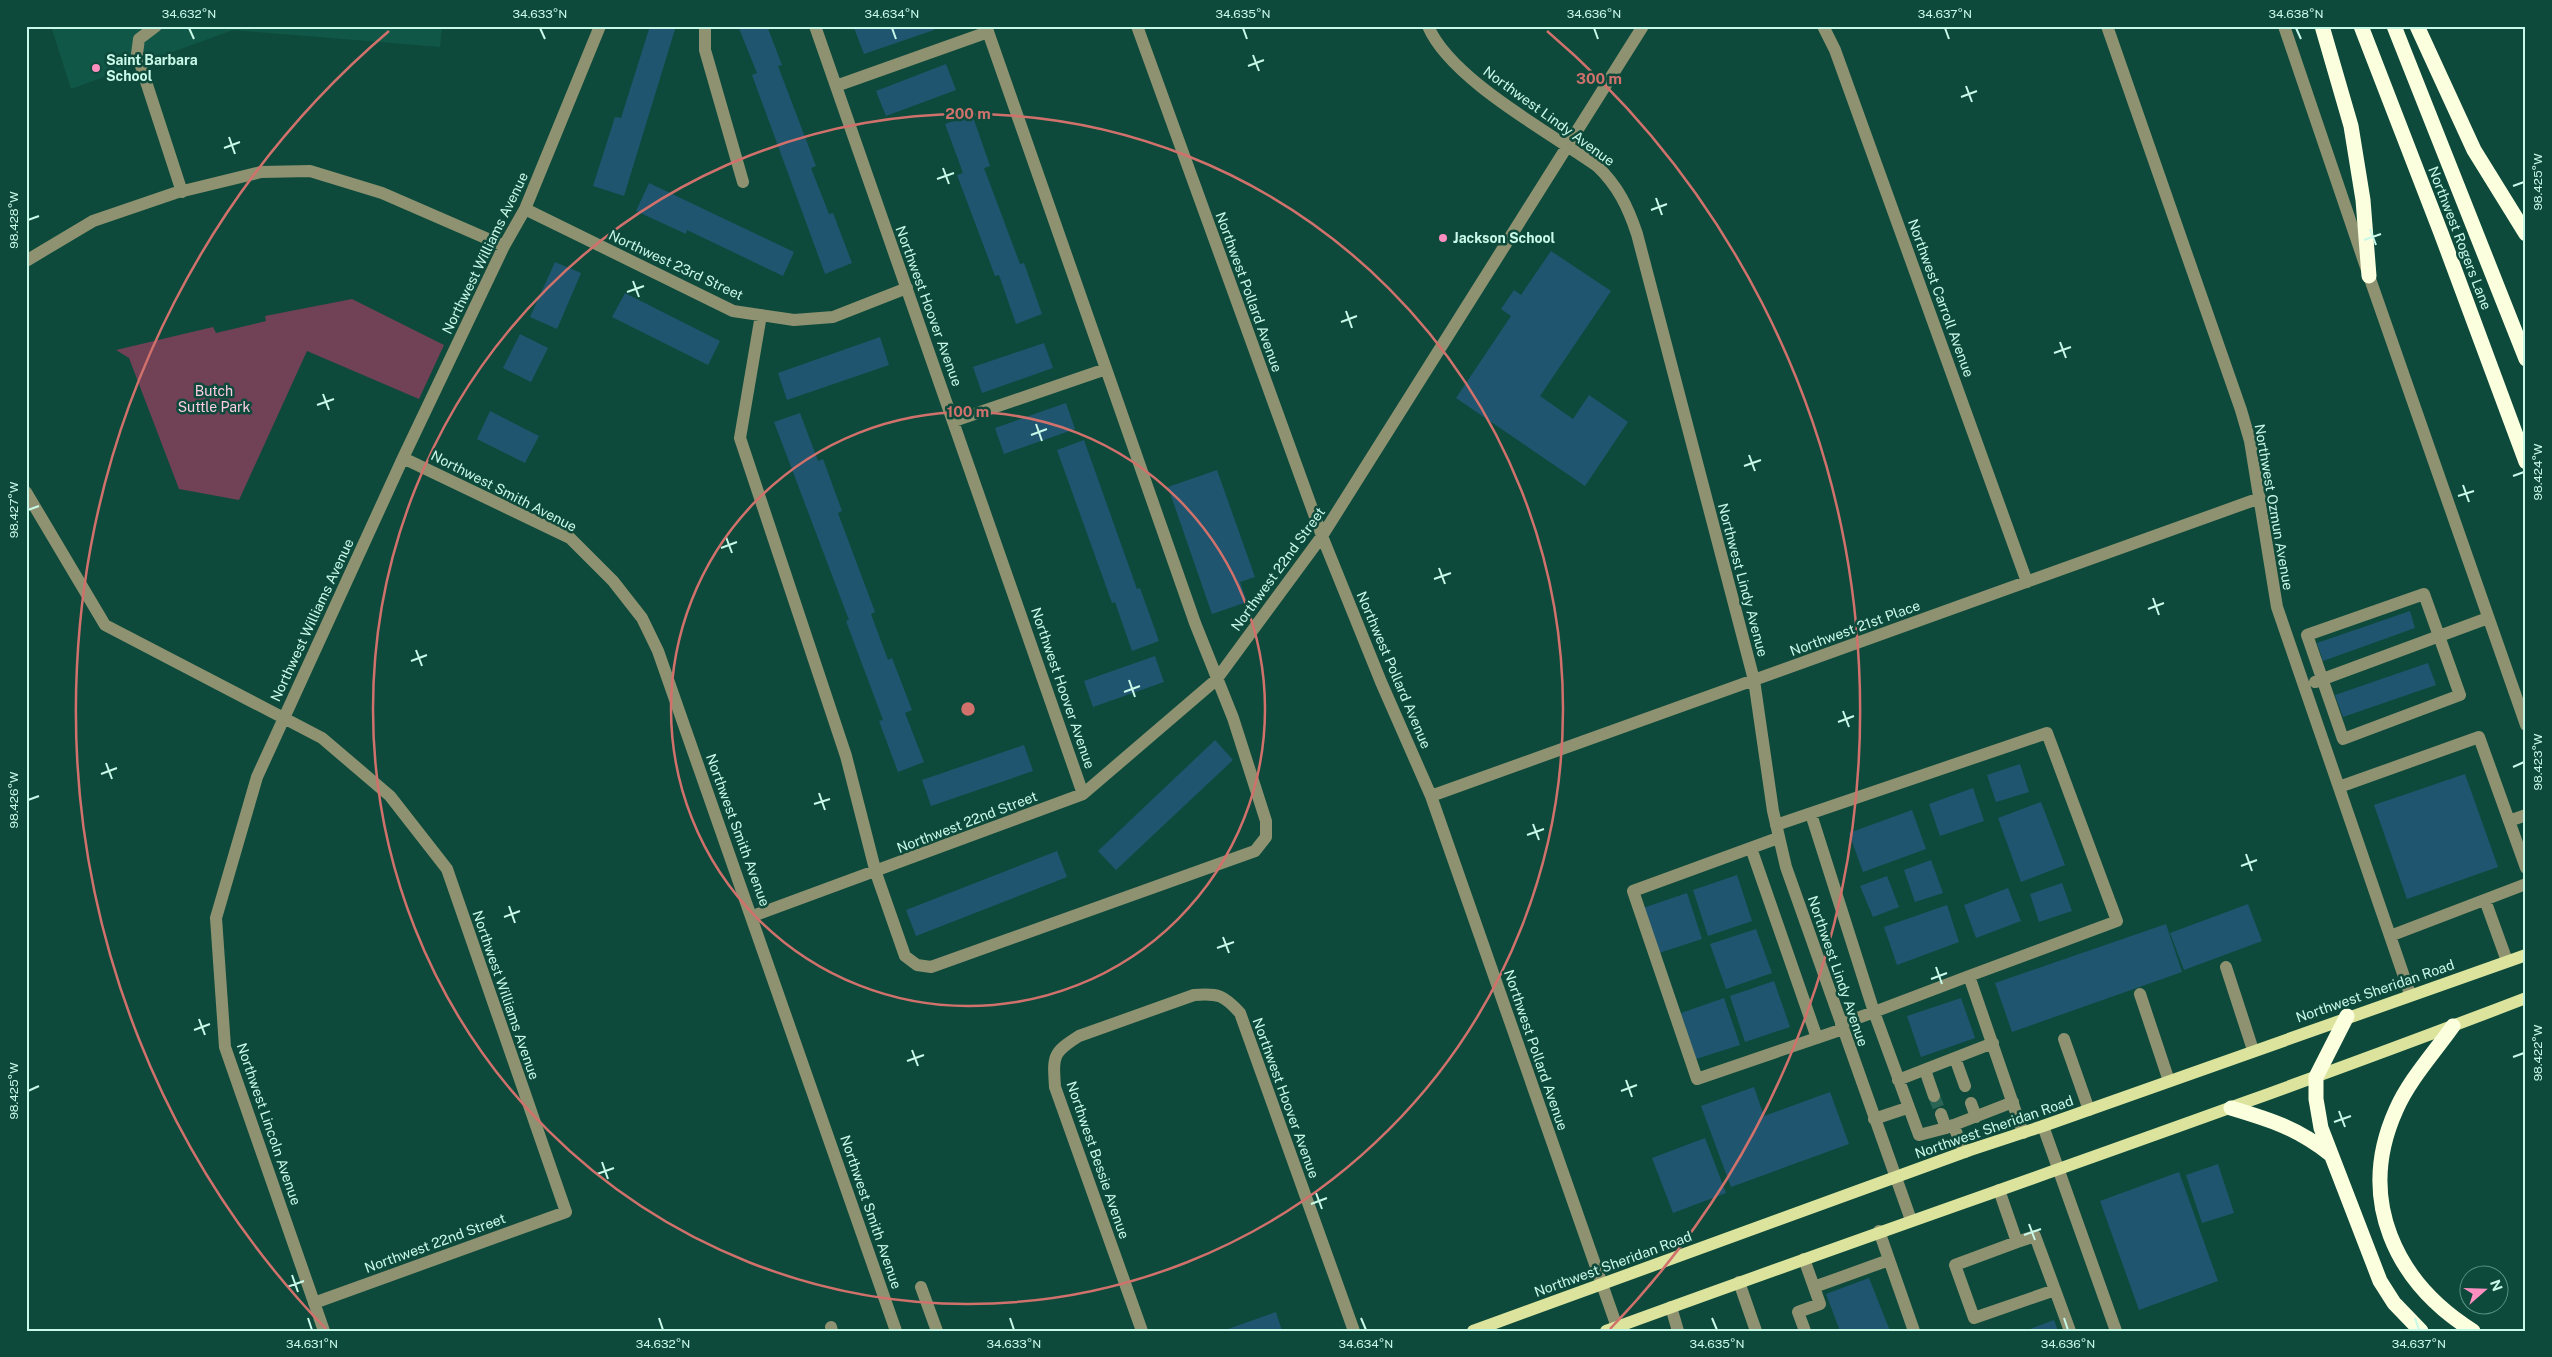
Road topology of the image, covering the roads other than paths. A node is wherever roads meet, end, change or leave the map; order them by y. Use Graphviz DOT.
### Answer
graph roads {
  1 [pos="156,26"];
  2 [pos="600,26"];
  3 [pos="705,26"];
  4 [pos="814,26"];
  5 [pos="1137,26"];
  6 [pos="1428,26"];
  7 [pos="1642,26"];
  8 [pos="1823,26"];
  9 [pos="2107,26"];
  10 [pos="2284,26"];
  11 [pos="2322,26"];
  12 [pos="2361,26"];
  13 [pos="2394,26"];
  14 [pos="2418,26"];
  15 [pos="987,29"];
  16 [pos="836,86"];
  17 [pos="1567,145"];
  18 [pos="744,182"];
  19 [pos="182,192"];
  20 [pos="525,209"];
  21 [pos="2526,234"];
  22 [pos="504,246"];
  23 [pos="26,261"];
  24 [pos="2369,276"];
  25 [pos="906,288"];
  26 [pos="761,315"];
  27 [pos="2526,359"];
  28 [pos="1106,369"];
  29 [pos="954,421"];
  30 [pos="403,458"];
  31 [pos="2526,462"];
  32 [pos="26,492"];
  33 [pos="2260,498"];
  34 [pos="1322,536"];
  35 [pos="2028,582"];
  36 [pos="2488,618"];
  37 [pos="2307,635"];
  38 [pos="2439,637"];
  39 [pos="2289,642"];
  40 [pos="1216,680"];
  41 [pos="1754,680"];
  42 [pos="2322,680"];
  43 [pos="2304,686"];
  44 [pos="284,718"];
  45 [pos="2526,726"];
  46 [pos="2343,739"];
  47 [pos="2325,744"];
  48 [pos="2339,786"];
  49 [pos="1084,794"];
  50 [pos="1431,796"];
  51 [pos="1810,814"];
  52 [pos="2526,815"];
  53 [pos="2509,821"];
  54 [pos="1777,832"];
  55 [pos="1751,848"];
  56 [pos="2526,868"];
  57 [pos="876,872"];
  58 [pos="2526,884"];
  59 [pos="2485,900"];
  60 [pos="753,916"];
  61 [pos="2390,936"];
  62 [pos="2526,955"];
  63 [pos="2507,961"];
  64 [pos="2226,967"];
  65 [pos="1969,976"];
  66 [pos="2140,994"];
  67 [pos="2410,994"];
  68 [pos="2526,998"];
  69 [pos="1874,1012"];
  70 [pos="1134,1015"];
  71 [pos="2347,1016"];
  72 [pos="1842,1026"];
  73 [pos="2453,1026"];
  74 [pos="1818,1038"];
  75 [pos="2064,1039"];
  76 [pos="1992,1043"];
  77 [pos="2254,1050"];
  78 [pos="1955,1058"];
  79 [pos="1925,1070"];
  80 [pos="2316,1077"];
  81 [pos="1898,1080"];
  82 [pos="2169,1081"];
  83 [pos="1966,1086"];
  84 [pos="1934,1096"];
  85 [pos="2013,1102"];
  86 [pos="1972,1103"];
  87 [pos="1907,1108"];
  88 [pos="2231,1108"];
  89 [pos="2089,1110"];
  90 [pos="1941,1114"];
  91 [pos="1976,1117"];
  92 [pos="1874,1119"];
  93 [pos="2043,1126"];
  94 [pos="1950,1127"];
  95 [pos="2023,1133"];
  96 [pos="1965,1152"];
  97 [pos="2331,1155"];
  98 [pos="2059,1171"];
  99 [pos="1895,1178"];
  100 [pos="1999,1190"];
  101 [pos="566,1212"];
  102 [pos="1911,1220"];
  103 [pos="1879,1231"];
  104 [pos="2017,1242"];
  105 [pos="1804,1259"];
  106 [pos="1889,1260"];
  107 [pos="1740,1282"];
  108 [pos="1602,1284"];
  109 [pos="921,1286"];
  110 [pos="1814,1287"];
  111 [pos="2055,1290"];
  112 [pos="314,1303"];
  113 [pos="1671,1307"];
  114 [pos="1612,1329"];
  115 [pos="324,1331"];
  116 [pos="896,1331"];
  117 [pos="937,1331"];
  118 [pos="1142,1331"];
  119 [pos="1354,1331"];
  120 [pos="1473,1331"];
  121 [pos="1678,1331"];
  122 [pos="1756,1331"];
  123 [pos="1804,1331"];
  124 [pos="1914,1331"];
  125 [pos="2070,1331"];
  126 [pos="2116,1331"];
  127 [pos="2421,1331"];
  128 [pos="2473,1331"];
  1 -- 19 [label="street"];
  2 -- 20 [label="street, Northwest Williams Avenue"];
  3 -- 18 [label="street"];
  4 -- 16 [label="street, Northwest Hoover Avenue"];
  5 -- 34 [label="street, Northwest Pollard Avenue"];
  6 -- 17 [label="street, Northwest Lindy Avenue"];
  7 -- 17 [label="street, Northwest 22nd Street"];
  8 -- 35 [label="street, Northwest Carroll Avenue"];
  9 -- 33 [label="street, Northwest Ozmun Avenue"];
  10 -- 24 [label="street"];
  11 -- 24 [label="highway"];
  12 -- 31 [label="highway, Northwest Rogers Lane"];
  13 -- 27 [label="highway, Northwest Rogers Lane"];
  14 -- 21 [label="highway"];
  15 -- 16 [label="street"];
  15 -- 28 [label="street"];
  16 -- 25 [label="street, Northwest Hoover Avenue"];
  17 -- 34 [label="street, Northwest 22nd Street"];
  17 -- 41 [label="street, Northwest Lindy Avenue"];
  19 -- 22 [label="street"];
  19 -- 23 [label="street"];
  20 -- 22 [label="street, Northwest Williams Avenue"];
  20 -- 26 [label="street, Northwest 23rd Street"];
  22 -- 30 [label="street, Northwest Williams Avenue"];
  24 -- 36 [label="street"];
  25 -- 26 [label="street, Northwest 23rd Street"];
  25 -- 29 [label="street, Northwest Hoover Avenue"];
  26 -- 57 [label="street"];
  28 -- 29 [label="street"];
  28 -- 40 [label="street"];
  29 -- 49 [label="street, Northwest Hoover Avenue"];
  30 -- 44 [label="street, Northwest Williams Avenue"];
  30 -- 60 [label="street, Northwest Smith Avenue"];
  32 -- 44 [label="street"];
  33 -- 35 [label="street, Northwest 21st Place"];
  33 -- 39 [label="street, Northwest Ozmun Avenue"];
  34 -- 40 [label="street, Northwest 22nd Street"];
  34 -- 50 [label="street, Northwest Pollard Avenue"];
  35 -- 41 [label="street, Northwest 21st Place"];
  36 -- 38 [label="street"];
  36 -- 45 [label="street"];
  37 -- 38 [label="street"];
  37 -- 39 [label="street"];
  37 -- 42 [label="street"];
  38 -- 42 [label="street"];
  38 -- 46 [label="street"];
  39 -- 43 [label="street, Northwest Ozmun Avenue"];
  40 -- 49 [label="street, Northwest 22nd Street"];
  40 -- 57 [label="street"];
  41 -- 50 [label="street, Northwest 21st Place"];
  41 -- 54 [label="street, Northwest Lindy Avenue"];
  42 -- 43 [label="street"];
  42 -- 46 [label="street"];
  43 -- 47 [label="street, Northwest Ozmun Avenue"];
  44 -- 101 [label="street, Northwest Williams Avenue"];
  44 -- 112 [label="street, Northwest Lincoln Avenue"];
  46 -- 47 [label="street"];
  47 -- 48 [label="street, Northwest Ozmun Avenue"];
  48 -- 53 [label="street"];
  48 -- 61 [label="street, Northwest Ozmun Avenue"];
  49 -- 57 [label="street, Northwest 22nd Street"];
  50 -- 108 [label="street, Northwest Pollard Avenue"];
  51 -- 54 [label="street"];
  51 -- 65 [label="street"];
  51 -- 69 [label="street"];
  52 -- 53 [label="street"];
  53 -- 56 [label="street"];
  54 -- 55 [label="street"];
  54 -- 72 [label="street, Northwest Lindy Avenue"];
  55 -- 74 [label="street"];
  55 -- 74 [label="street"];
  57 -- 60 [label="street, Northwest 22nd Street"];
  58 -- 59 [label="street"];
  59 -- 61 [label="street"];
  59 -- 63 [label="street"];
  60 -- 116 [label="street, Northwest Smith Avenue"];
  61 -- 67 [label="street, Northwest Ozmun Avenue"];
  62 -- 63 [label="main road, Northwest Sheridan Road"];
  63 -- 67 [label="main road, Northwest Sheridan Road"];
  64 -- 77 [label="street"];
  65 -- 69 [label="street"];
  65 -- 76 [label="street"];
  66 -- 82 [label="street"];
  67 -- 71 [label="main road, Northwest Sheridan Road"];
  68 -- 73 [label="main road"];
  69 -- 72 [label="street"];
  69 -- 81 [label="street"];
  70 -- 118 [label="street, Northwest Bessie Avenue"];
  70 -- 119 [label="street, Northwest Hoover Avenue"];
  71 -- 77 [label="main road, Northwest Sheridan Road"];
  71 -- 80 [label="highway"];
  72 -- 74 [label="street"];
  72 -- 92 [label="street, Northwest Lindy Avenue"];
  73 -- 80 [label="main road"];
  73 -- 128 [label="highway"];
  75 -- 89 [label="street"];
  76 -- 78 [label="street"];
  76 -- 85 [label="street"];
  77 -- 82 [label="main road, Northwest Sheridan Road"];
  78 -- 79 [label="street"];
  78 -- 83 [label="street"];
  79 -- 81 [label="street"];
  79 -- 84 [label="street"];
  80 -- 88 [label="main road"];
  80 -- 97 [label="highway"];
  81 -- 87 [label="street"];
  82 -- 89 [label="main road, Northwest Sheridan Road"];
  85 -- 91 [label="street"];
  85 -- 95 [label="street"];
  86 -- 91 [label="street"];
  87 -- 92 [label="street"];
  87 -- 94 [label="street"];
  88 -- 97 [label="highway"];
  88 -- 98 [label="main road"];
  89 -- 93 [label="main road, Northwest Sheridan Road"];
  90 -- 94 [label="street"];
  91 -- 94 [label="street"];
  92 -- 99 [label="street, Northwest Lindy Avenue"];
  93 -- 95 [label="main road, Northwest Sheridan Road"];
  93 -- 98 [label="street"];
  94 -- 96 [label="street"];
  95 -- 96 [label="main road, Northwest Sheridan Road"];
  96 -- 99 [label="main road, Northwest Sheridan Road"];
  97 -- 127 [label="highway"];
  98 -- 100 [label="main road"];
  98 -- 126 [label="street"];
  99 -- 102 [label="street, Northwest Lindy Avenue"];
  99 -- 108 [label="main road, Northwest Sheridan Road"];
  100 -- 102 [label="main road"];
  100 -- 104 [label="street"];
  101 -- 112 [label="street, Northwest 22nd Street"];
  102 -- 103 [label="main road"];
  103 -- 105 [label="main road"];
  103 -- 106 [label="street"];
  104 -- 111 [label="street"];
  104 -- 111 [label="street"];
  105 -- 107 [label="main road"];
  105 -- 110 [label="street"];
  106 -- 110 [label="street"];
  106 -- 124 [label="street"];
  107 -- 113 [label="main road"];
  107 -- 122 [label="street"];
  108 -- 114 [label="street, Northwest Pollard Avenue"];
  108 -- 120 [label="main road, Northwest Sheridan Road"];
  109 -- 117 [label="street"];
  110 -- 123 [label="street"];
  111 -- 125 [label="street"];
  112 -- 115 [label="street, Northwest Lincoln Avenue"];
  113 -- 114 [label="main road"];
  113 -- 121 [label="street"];
}
